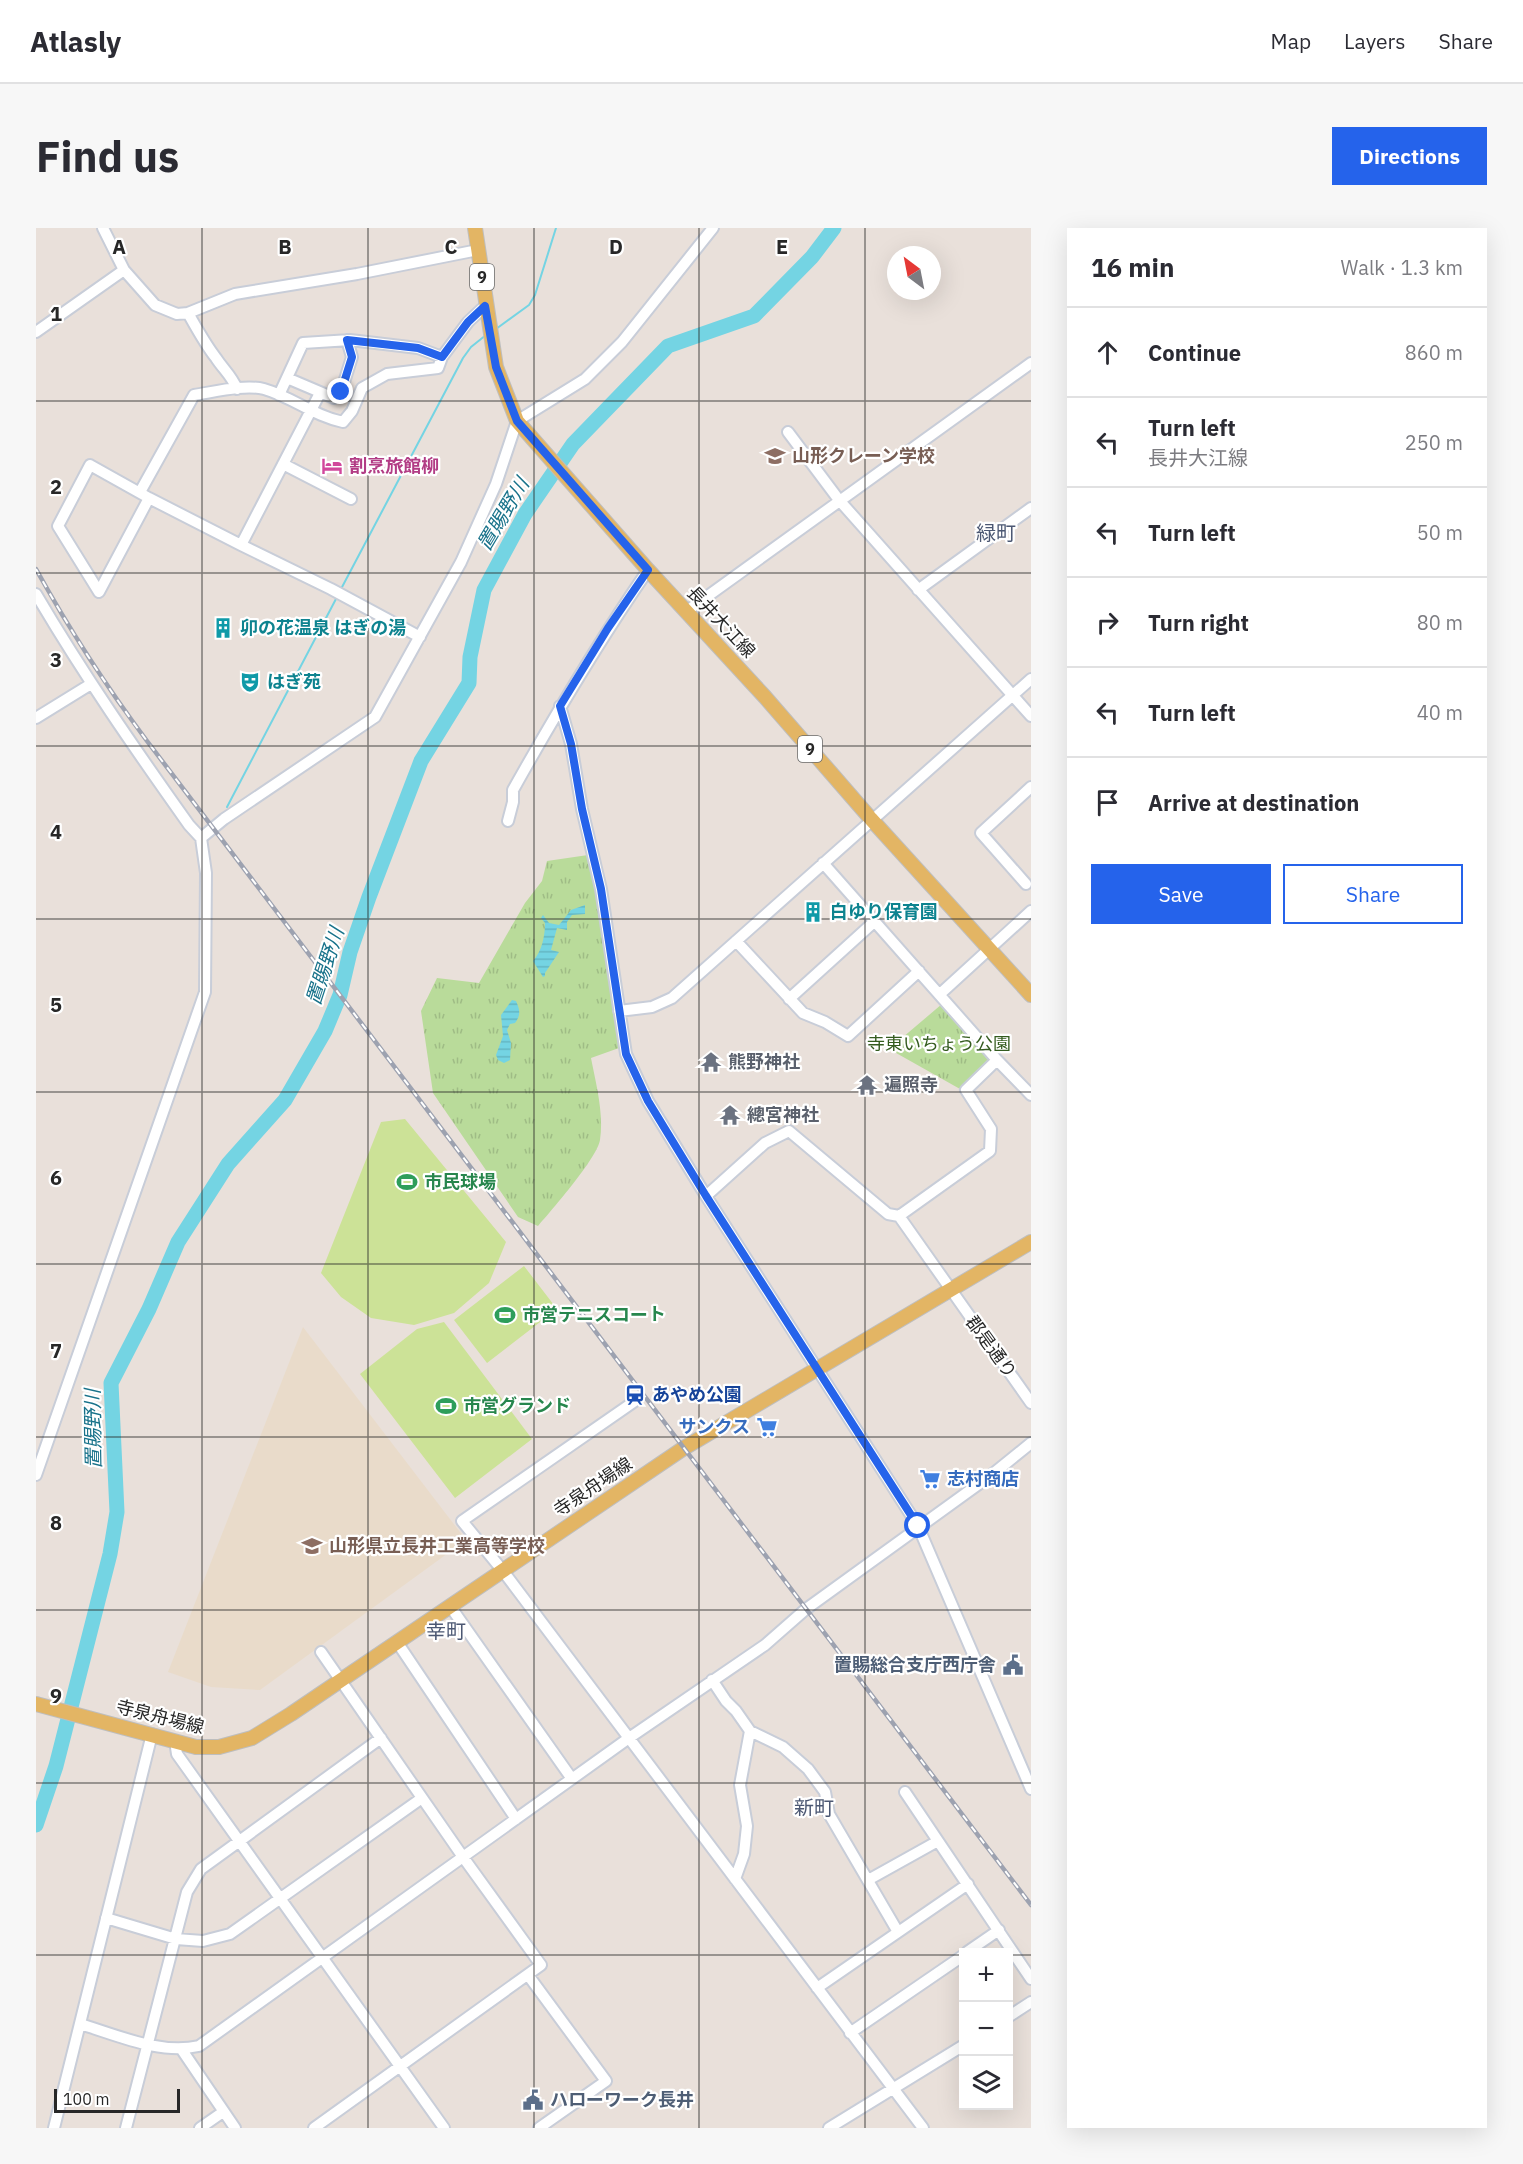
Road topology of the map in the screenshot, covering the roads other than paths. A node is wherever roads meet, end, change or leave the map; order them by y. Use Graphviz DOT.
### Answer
graph roads {
  1 [pos="103,228"];
  2 [pos="475,228"];
  3 [pos="713,228"];
  4 [pos="478,250"];
  5 [pos="124,270"];
  6 [pos="485,306"];
  7 [pos="188,313"];
  8 [pos="36,332"];
  9 [pos="347,340"];
  10 [pos="442,357"];
  11 [pos="1031,363"];
  12 [pos="287,378"];
  13 [pos="237,389"];
  14 [pos="320,393"];
  15 [pos="279,395"];
  16 [pos="310,411"];
  17 [pos="517,421"];
  18 [pos="788,432"];
  19 [pos="283,464"];
  20 [pos="145,495"];
  21 [pos="351,499"];
  22 [pos="839,500"];
  23 [pos="1031,508"];
  24 [pos="241,545"];
  25 [pos="648,570"];
  26 [pos="918,590"];
  27 [pos="36,594"];
  28 [pos="687,611"];
  29 [pos="420,637"];
  30 [pos="1031,679"];
  31 [pos="92,684"];
  32 [pos="1012,696"];
  33 [pos="560,706"];
  34 [pos="1031,716"];
  35 [pos="36,718"];
  36 [pos="1031,787"];
  37 [pos="872,819"];
  38 [pos="508,821"];
  39 [pos="201,838"];
  40 [pos="823,862"];
  41 [pos="1029,885"];
  42 [pos="1031,911"];
  43 [pos="875,921"];
  44 [pos="736,941"];
  45 [pos="989,949"];
  46 [pos="919,971"];
  47 [pos="940,994"];
  48 [pos="1031,995"];
  49 [pos="789,999"];
  50 [pos="619,1011"];
  51 [pos="998,1060"];
  52 [pos="1031,1095"];
  53 [pos="706,1196"];
  54 [pos="899,1216"];
  55 [pos="1031,1242"];
  56 [pos="950,1290"];
  57 [pos="817,1369"];
  58 [pos="635,1401"];
  59 [pos="1031,1403"];
  60 [pos="1031,1443"];
  61 [pos="39,1459"];
  62 [pos="36,1475"];
  63 [pos="918,1526"];
  64 [pos="503,1571"];
  65 [pos="450,1606"];
  66 [pos="398,1642"];
  67 [pos="321,1652"];
  68 [pos="712,1680"];
  69 [pos="341,1681"];
  70 [pos="36,1704"];
  71 [pos="750,1731"];
  72 [pos="148,1733"];
  73 [pos="381,1738"];
  74 [pos="629,1738"];
  75 [pos="175,1741"];
  76 [pos="572,1779"];
  77 [pos="1031,1790"];
  78 [pos="905,1792"];
  79 [pos="422,1797"];
  80 [pos="516,1819"];
  81 [pos="938,1840"];
  82 [pos="239,1841"];
  83 [pos="464,1857"];
  84 [pos="735,1879"];
  85 [pos="868,1880"];
  86 [pos="968,1884"];
  87 [pos="280,1899"];
  88 [pos="106,1918"];
  89 [pos="999,1930"];
  90 [pos="898,1932"];
  91 [pos="176,1939"];
  92 [pos="974,1948"];
  93 [pos="323,1958"];
  94 [pos="959,1958"];
  95 [pos="528,1975"];
  96 [pos="1031,1979"];
  97 [pos="817,1988"];
  98 [pos="1031,2002"];
  99 [pos="1013,2014"];
  100 [pos="80,2024"];
  101 [pos="850,2033"];
  102 [pos="147,2044"];
  103 [pos="959,2048"];
  104 [pos="182,2050"];
  105 [pos="401,2067"];
  106 [pos="893,2089"];
  107 [pos="223,2112"];
  108 [pos="54,2128"];
  109 [pos="126,2128"];
  110 [pos="200,2128"];
  111 [pos="235,2128"];
  112 [pos="314,2128"];
  113 [pos="444,2128"];
  114 [pos="539,2128"];
  115 [pos="829,2128"];
  116 [pos="922,2128"];
  1 -- 5 [label="street"];
  2 -- 4 [label="main road, 長井大江線 / 9"];
  3 -- 17 [label="street"];
  4 -- 6 [label="main road, 長井大江線 / 9"];
  4 -- 7 [label="street"];
  5 -- 7 [label="street"];
  5 -- 8 [label="street"];
  6 -- 10 [label="street"];
  6 -- 17 [label="main road, 長井大江線 / 9"];
  7 -- 13 [label="street"];
  9 -- 10 [label="street"];
  9 -- 12 [label="street"];
  9 -- 14 [label="street"];
  10 -- 16 [label="street"];
  11 -- 22 [label="street"];
  12 -- 14 [label="street"];
  12 -- 15 [label="street"];
  13 -- 15 [label="street"];
  13 -- 20 [label="street"];
  14 -- 16 [label="street"];
  15 -- 16 [label="street"];
  16 -- 19 [label="street"];
  17 -- 25 [label="main road, 長井大江線 / 9"];
  17 -- 29 [label="street"];
  18 -- 22 [label="street"];
  19 -- 21 [label="street"];
  19 -- 24 [label="street"];
  20 -- 20 [label="street"];
  20 -- 24 [label="street"];
  22 -- 26 [label="street"];
  22 -- 28 [label="street"];
  23 -- 26 [label="street"];
  24 -- 29 [label="street"];
  25 -- 28 [label="main road, 長井大江線 / 9"];
  25 -- 33 [label="street"];
  26 -- 32 [label="street"];
  27 -- 31 [label="street"];
  28 -- 37 [label="main road, 長井大江線 / 9"];
  29 -- 39 [label="street"];
  30 -- 32 [label="street"];
  31 -- 35 [label="street"];
  31 -- 39 [label="street"];
  32 -- 34 [label="street"];
  32 -- 37 [label="street"];
  33 -- 38 [label="street"];
  33 -- 50 [label="street"];
  36 -- 41 [label="street"];
  37 -- 40 [label="street"];
  37 -- 45 [label="main road, 長井大江線 / 9"];
  39 -- 61 [label="street"];
  40 -- 43 [label="street"];
  40 -- 44 [label="street"];
  42 -- 45 [label="street"];
  43 -- 46 [label="street"];
  43 -- 49 [label="street"];
  44 -- 49 [label="street"];
  44 -- 50 [label="street"];
  45 -- 47 [label="street"];
  45 -- 48 [label="main road, 長井大江線 / 9"];
  46 -- 47 [label="street"];
  46 -- 49 [label="street"];
  47 -- 51 [label="street"];
  50 -- 53 [label="street"];
  51 -- 52 [label="street"];
  51 -- 54 [label="street"];
  53 -- 54 [label="street"];
  53 -- 57 [label="street"];
  54 -- 56 [label="street, 郡是通り"];
  55 -- 56 [label="main road, 寺泉舟場線"];
  56 -- 57 [label="main road, 寺泉舟場線"];
  56 -- 59 [label="street, 郡是通り"];
  57 -- 63 [label="street"];
  57 -- 64 [label="main road, 寺泉舟場線"];
  58 -- 64 [label="street"];
  60 -- 63 [label="street"];
  61 -- 62 [label="street"];
  63 -- 68 [label="street"];
  63 -- 77 [label="street"];
  64 -- 65 [label="main road, 寺泉舟場線"];
  64 -- 74 [label="street"];
  65 -- 66 [label="main road, 寺泉舟場線"];
  65 -- 76 [label="street"];
  66 -- 69 [label="main road, 寺泉舟場線"];
  66 -- 80 [label="street"];
  67 -- 69 [label="street"];
  68 -- 71 [label="street"];
  68 -- 74 [label="street"];
  69 -- 73 [label="street"];
  69 -- 75 [label="main road, 寺泉舟場線"];
  70 -- 72 [label="main road, 寺泉舟場線"];
  71 -- 84 [label="street"];
  71 -- 85 [label="street"];
  72 -- 75 [label="main road, 寺泉舟場線"];
  72 -- 88 [label="street"];
  73 -- 79 [label="street"];
  73 -- 82 [label="street"];
  74 -- 76 [label="street"];
  74 -- 84 [label="street"];
  75 -- 82 [label="street"];
  76 -- 80 [label="street"];
  78 -- 81 [label="street"];
  79 -- 83 [label="street"];
  79 -- 87 [label="street"];
  80 -- 83 [label="street"];
  81 -- 85 [label="street"];
  81 -- 86 [label="street"];
  82 -- 87 [label="street"];
  82 -- 91 [label="street"];
  83 -- 93 [label="street"];
  83 -- 95 [label="street"];
  84 -- 97 [label="street"];
  85 -- 90 [label="street"];
  86 -- 89 [label="street"];
  86 -- 90 [label="street"];
  87 -- 91 [label="street"];
  87 -- 93 [label="street"];
  88 -- 91 [label="street"];
  88 -- 100 [label="street"];
  89 -- 92 [label="street"];
  89 -- 96 [label="street"];
  90 -- 97 [label="street"];
  91 -- 102 [label="street"];
  93 -- 104 [label="street"];
  93 -- 105 [label="street"];
  94 -- 101 [label="street"];
  95 -- 105 [label="street"];
  95 -- 114 [label="street"];
  97 -- 101 [label="street"];
  98 -- 99 [label="street"];
  100 -- 102 [label="street"];
  100 -- 108 [label="street"];
  101 -- 106 [label="street"];
  102 -- 104 [label="street"];
  102 -- 109 [label="street"];
  103 -- 106 [label="street"];
  104 -- 107 [label="street"];
  105 -- 112 [label="street"];
  105 -- 113 [label="street"];
  106 -- 115 [label="street"];
  106 -- 116 [label="street"];
  107 -- 110 [label="street"];
  107 -- 111 [label="street"];
}
